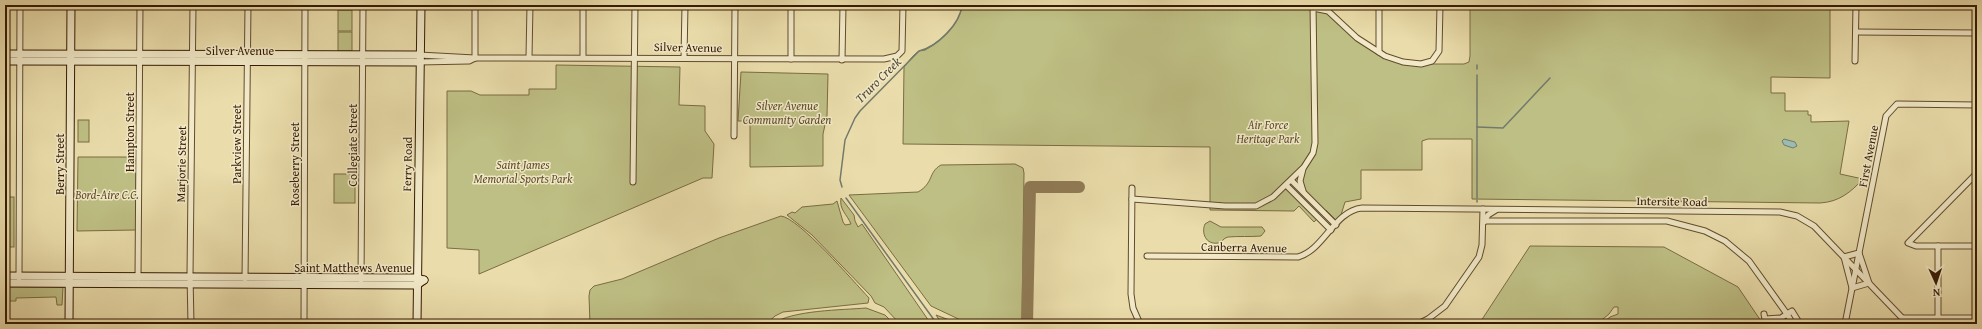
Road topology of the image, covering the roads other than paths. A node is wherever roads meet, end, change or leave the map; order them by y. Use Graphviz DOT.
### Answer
graph roads {
  1 [pos="20,5"];
  2 [pos="71,5"];
  3 [pos="140,5"];
  4 [pos="193,5"];
  5 [pos="248,5"];
  6 [pos="305,5"];
  7 [pos="363,5"];
  8 [pos="421,5"];
  9 [pos="475,5"];
  10 [pos="530,5"];
  11 [pos="583,5"];
  12 [pos="635,5"];
  13 [pos="685,5"];
  14 [pos="735,5"];
  15 [pos="791,5"];
  16 [pos="843,5"];
  17 [pos="903,5"];
  18 [pos="1379,5"];
  19 [pos="1440,5"];
  20 [pos="1856,5"];
  21 [pos="1313,6"];
  22 [pos="1856,32"];
  23 [pos="1977,33"];
  24 [pos="1379,52"];
  25 [pos="5,54"];
  26 [pos="20,57"];
  27 [pos="71,57"];
  28 [pos="529,57"];
  29 [pos="583,57"];
  30 [pos="139,58"];
  31 [pos="192,58"];
  32 [pos="247,58"];
  33 [pos="304,58"];
  34 [pos="363,58"];
  35 [pos="475,58"];
  36 [pos="634,58"];
  37 [pos="684,58"];
  38 [pos="419,59"];
  39 [pos="735,59"];
  40 [pos="790,59"];
  41 [pos="842,60"];
  42 [pos="5,61"];
  43 [pos="1855,62"];
  44 [pos="1977,105"];
  45 [pos="734,136"];
  46 [pos="1304,167"];
  47 [pos="1977,172"];
  48 [pos="1291,180"];
  49 [pos="633,182"];
  50 [pos="1286,185"];
  51 [pos="1132,188"];
  52 [pos="1304,192"];
  53 [pos="1132,199"];
  54 [pos="1483,209"];
  55 [pos="1498,209"];
  56 [pos="1484,223"];
  57 [pos="1336,225"];
  58 [pos="1331,230"];
  59 [pos="1938,246"];
  60 [pos="1977,246"];
  61 [pos="1859,253"];
  62 [pos="1147,256"];
  63 [pos="1844,257"];
  64 [pos="1855,270"];
  65 [pos="5,276"];
  66 [pos="19,279"];
  67 [pos="69,280"];
  68 [pos="138,280"];
  69 [pos="190,280"];
  70 [pos="245,281"];
  71 [pos="303,281"];
  72 [pos="361,281"];
  73 [pos="417,282"];
  74 [pos="5,283"];
  75 [pos="1869,283"];
  76 [pos="1852,288"];
  77 [pos="1764,314"];
  78 [pos="1787,314"];
  79 [pos="1903,318"];
  80 [pos="1938,318"];
  81 [pos="1977,318"];
  82 [pos="69,324"];
  83 [pos="191,324"];
  84 [pos="304,324"];
  85 [pos="417,324"];
  86 [pos="1140,324"];
  87 [pos="1418,324"];
  88 [pos="1793,324"];
  89 [pos="1800,324"];
  90 [pos="1845,324"];
  91 [pos="1908,324"];
  1 -- 26 [label="street"];
  2 -- 27 [label="street, Berry Street"];
  3 -- 30 [label="street, Hampton Street"];
  4 -- 31 [label="street, Marjorie Street"];
  5 -- 32 [label="street, Parkview Street"];
  6 -- 33 [label="street, Roseberry Street"];
  7 -- 34 [label="street, Collegiate Street"];
  8 -- 38 [label="street, Ferry Road"];
  9 -- 35 [label="street"];
  10 -- 28 [label="street"];
  11 -- 29 [label="street"];
  12 -- 36 [label="street"];
  13 -- 37 [label="street"];
  14 -- 39 [label="street"];
  15 -- 40 [label="street"];
  16 -- 41 [label="street"];
  17 -- 41 [label="street, Silver Avenue"];
  18 -- 24 [label="street"];
  19 -- 24 [label="street"];
  20 -- 22 [label="street"];
  21 -- 24 [label="street"];
  21 -- 46 [label="street"];
  22 -- 23 [label="street"];
  22 -- 43 [label="street"];
  25 -- 26 [label="street, Silver Avenue"];
  26 -- 27 [label="street, Silver Avenue"];
  26 -- 42 [label="street, Silver Avenue"];
  26 -- 66 [label="street"];
  27 -- 30 [label="street, Silver Avenue"];
  27 -- 67 [label="street, Berry Street"];
  28 -- 29 [label="street, Silver Avenue"];
  28 -- 35 [label="street, Silver Avenue"];
  29 -- 36 [label="street, Silver Avenue"];
  30 -- 31 [label="street, Silver Avenue"];
  30 -- 68 [label="street, Hampton Street"];
  31 -- 32 [label="street, Silver Avenue"];
  31 -- 69 [label="street, Marjorie Street"];
  32 -- 33 [label="street, Silver Avenue"];
  32 -- 70 [label="street, Parkview Street"];
  33 -- 34 [label="street, Silver Avenue"];
  33 -- 71 [label="street, Roseberry Street"];
  34 -- 38 [label="street, Silver Avenue"];
  34 -- 72 [label="street, Collegiate Street"];
  35 -- 38 [label="street, Silver Avenue"];
  36 -- 37 [label="street, Silver Avenue"];
  36 -- 49 [label="street"];
  37 -- 39 [label="street, Silver Avenue"];
  38 -- 73 [label="street, Ferry Road"];
  39 -- 40 [label="street, Silver Avenue"];
  39 -- 45 [label="street"];
  40 -- 41 [label="street, Silver Avenue"];
  44 -- 61 [label="street, First Avenue"];
  46 -- 48 [label="street"];
  46 -- 52 [label="street"];
  47 -- 59 [label="street"];
  48 -- 50 [label="street"];
  48 -- 52 [label="street"];
  50 -- 53 [label="street"];
  50 -- 58 [label="street"];
  51 -- 53 [label="street"];
  52 -- 57 [label="street"];
  53 -- 86 [label="street"];
  54 -- 55 [label="street, Intersite Road"];
  54 -- 56 [label="street"];
  54 -- 57 [label="street, Intersite Road"];
  55 -- 56 [label="street"];
  55 -- 63 [label="street, Intersite Road"];
  56 -- 78 [label="street"];
  56 -- 87 [label="street"];
  57 -- 58 [label="street, Canberra Avenue"];
  58 -- 62 [label="street, Canberra Avenue"];
  59 -- 60 [label="street"];
  59 -- 80 [label="street"];
  61 -- 63 [label="street"];
  61 -- 64 [label="street, First Avenue"];
  61 -- 75 [label="street"];
  63 -- 64 [label="street, Intersite Road"];
  63 -- 76 [label="street"];
  64 -- 75 [label="street, Intersite Road"];
  64 -- 76 [label="street, First Avenue"];
  65 -- 66 [label="street, Saint Matthews Avenue"];
  66 -- 67 [label="street, Saint Matthews Avenue"];
  66 -- 74 [label="street, Saint Matthews Avenue"];
  67 -- 68 [label="street, Saint Matthews Avenue"];
  67 -- 82 [label="street, Berry Street"];
  68 -- 69 [label="street, Saint Matthews Avenue"];
  69 -- 70 [label="street, Saint Matthews Avenue"];
  69 -- 83 [label="street, Marjorie Street"];
  70 -- 71 [label="street, Saint Matthews Avenue"];
  71 -- 72 [label="street, Saint Matthews Avenue"];
  71 -- 84 [label="street, Roseberry Street"];
  72 -- 73 [label="street, Saint Matthews Avenue"];
  73 -- 85 [label="street, Ferry Road"];
  75 -- 76 [label="street"];
  75 -- 79 [label="street, Intersite Road"];
  76 -- 90 [label="street, First Avenue"];
  77 -- 78 [label="street"];
  78 -- 88 [label="street"];
  78 -- 89 [label="street"];
  79 -- 80 [label="street"];
  79 -- 91 [label="street, Intersite Road"];
  80 -- 81 [label="street"];
}
